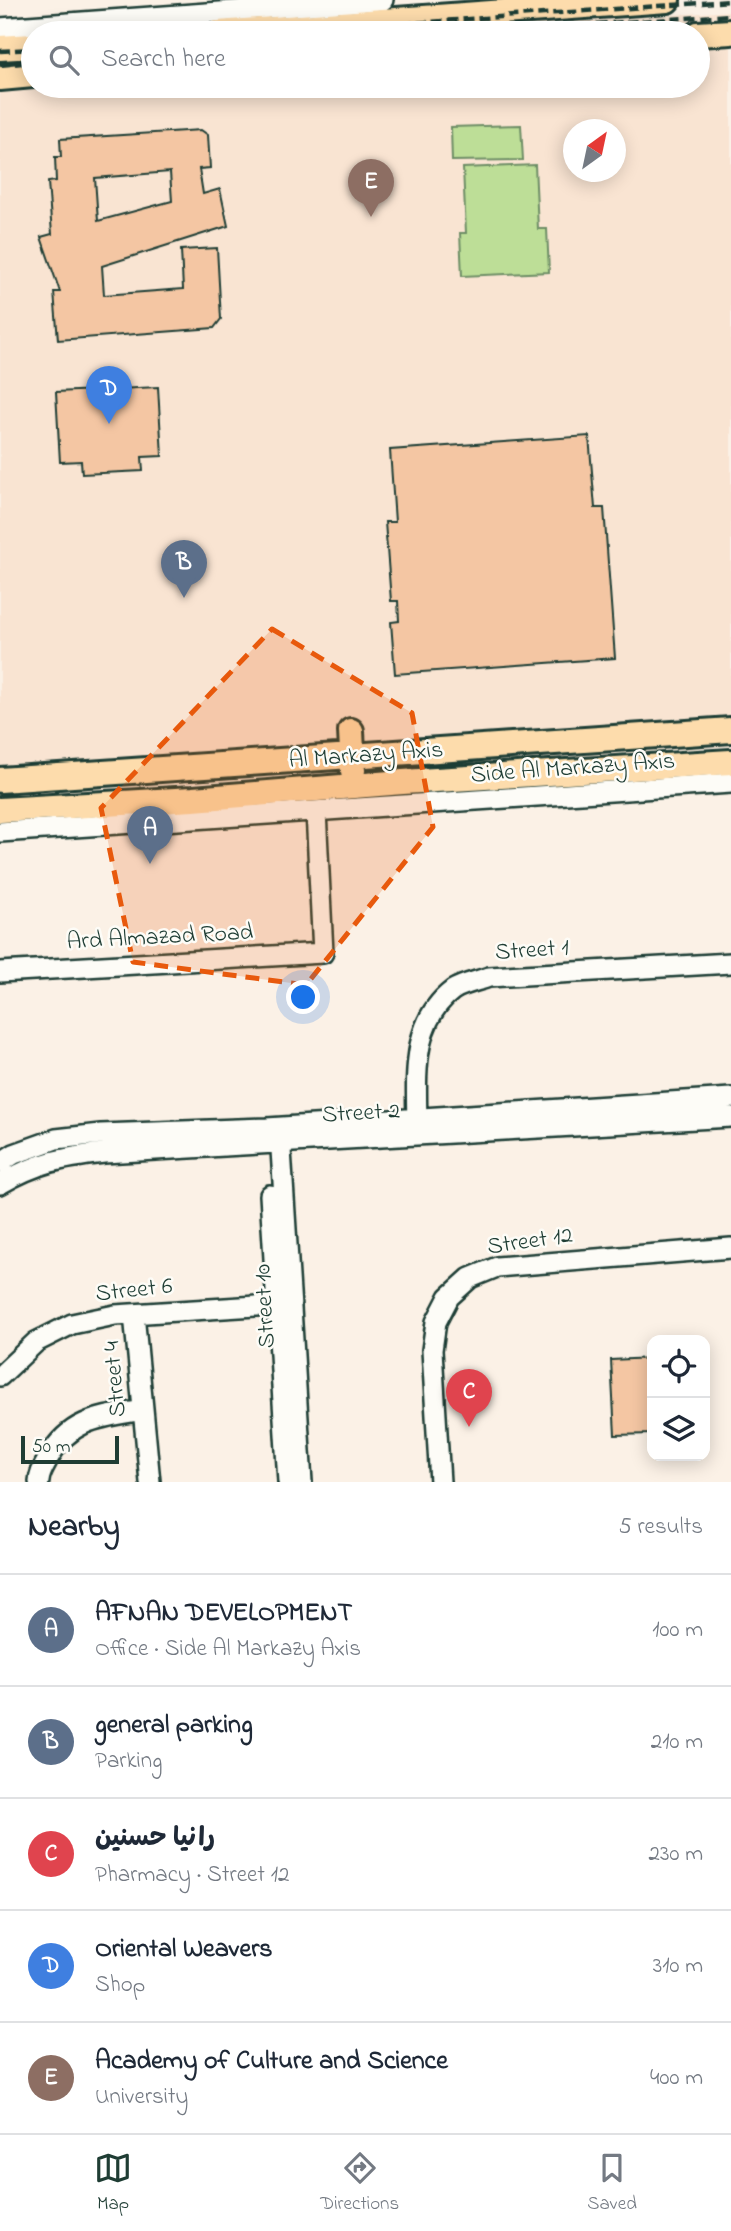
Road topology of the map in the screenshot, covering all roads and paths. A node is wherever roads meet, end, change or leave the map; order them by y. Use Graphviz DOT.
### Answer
graph roads {
  1 [pos="383,0"];
  2 [pos="667,0"];
  3 [pos="251,21"];
  4 [pos="306,21"];
  5 [pos="0,28"];
  6 [pos="21,28"];
  7 [pos="731,32"];
  8 [pos="710,33"];
  9 [pos="21,47"];
  10 [pos="0,48"];
  11 [pos="21,76"];
  12 [pos="0,78"];
  13 [pos="727,723"];
  14 [pos="351,732"];
  15 [pos="692,733"];
  16 [pos="604,738"];
  17 [pos="352,757"];
  18 [pos="724,762"];
  19 [pos="629,767"];
  20 [pos="0,779"];
  21 [pos="731,783"];
  22 [pos="355,786"];
  23 [pos="184,799"];
  24 [pos="0,810"];
  25 [pos="316,811"];
  26 [pos="170,820"];
  27 [pos="0,832"];
  28 [pos="731,963"];
  29 [pos="0,972"];
  30 [pos="731,1098"];
  31 [pos="731,1117"];
  32 [pos="417,1127"];
  33 [pos="274,1136"];
  34 [pos="0,1163"];
  35 [pos="0,1184"];
  36 [pos="731,1248"];
  37 [pos="283,1304"];
  38 [pos="134,1314"];
  39 [pos="0,1376"];
  40 [pos="143,1410"];
  41 [pos="39,1482"];
  42 [pos="150,1482"];
  43 [pos="288,1482"];
  44 [pos="302,1482"];
  45 [pos="440,1482"];
  1 -- 3 [label="street"];
  2 -- 4 [label="main road"];
  5 -- 6 [label="street"];
  7 -- 8 [label="main road"];
  9 -- 10 [label="main road"];
  11 -- 12 [label="main road"];
  13 -- 15 [label="main road, Al Markazy Axis"];
  14 -- 17 [label="main road"];
  15 -- 16 [label="main road, Al Markazy Axis"];
  15 -- 18 [label="main road"];
  16 -- 17 [label="main road, Al Markazy Axis"];
  16 -- 19 [label="main road"];
  17 -- 20 [label="main road, Al Markazy Axis"];
  17 -- 22 [label="main road"];
  18 -- 19 [label="main road, Al Markazy Axis"];
  19 -- 22 [label="main road, Al Markazy Axis"];
  21 -- 25 [label="street, Side Al Markazy Axis"];
  22 -- 23 [label="main road, Al Markazy Axis"];
  23 -- 24 [label="main road, Al Markazy Axis"];
  23 -- 26 [label="main road"];
  25 -- 26 [label="street, Side Al Markazy Axis"];
  25 -- 29 [label="street, Ard Almazad Road"];
  26 -- 27 [label="street, Side Al Markazy Axis"];
  28 -- 32 [label="street, Street 1"];
  30 -- 32 [label="street, Street 2"];
  31 -- 32 [label="street, Street 2"];
  32 -- 33 [label="street, Street 2"];
  33 -- 34 [label="street, Street 2"];
  33 -- 35 [label="street, Street 2"];
  33 -- 37 [label="street, Street 10"];
  36 -- 45 [label="street, Street 12"];
  37 -- 38 [label="street, Street 6"];
  37 -- 43 [label="street, Street 10"];
  37 -- 44 [label="street, Street 10"];
  38 -- 39 [label="street, Street 6"];
  38 -- 40 [label="street, Street 4"];
  40 -- 41 [label="street"];
  40 -- 42 [label="street, Street 4"];
}
